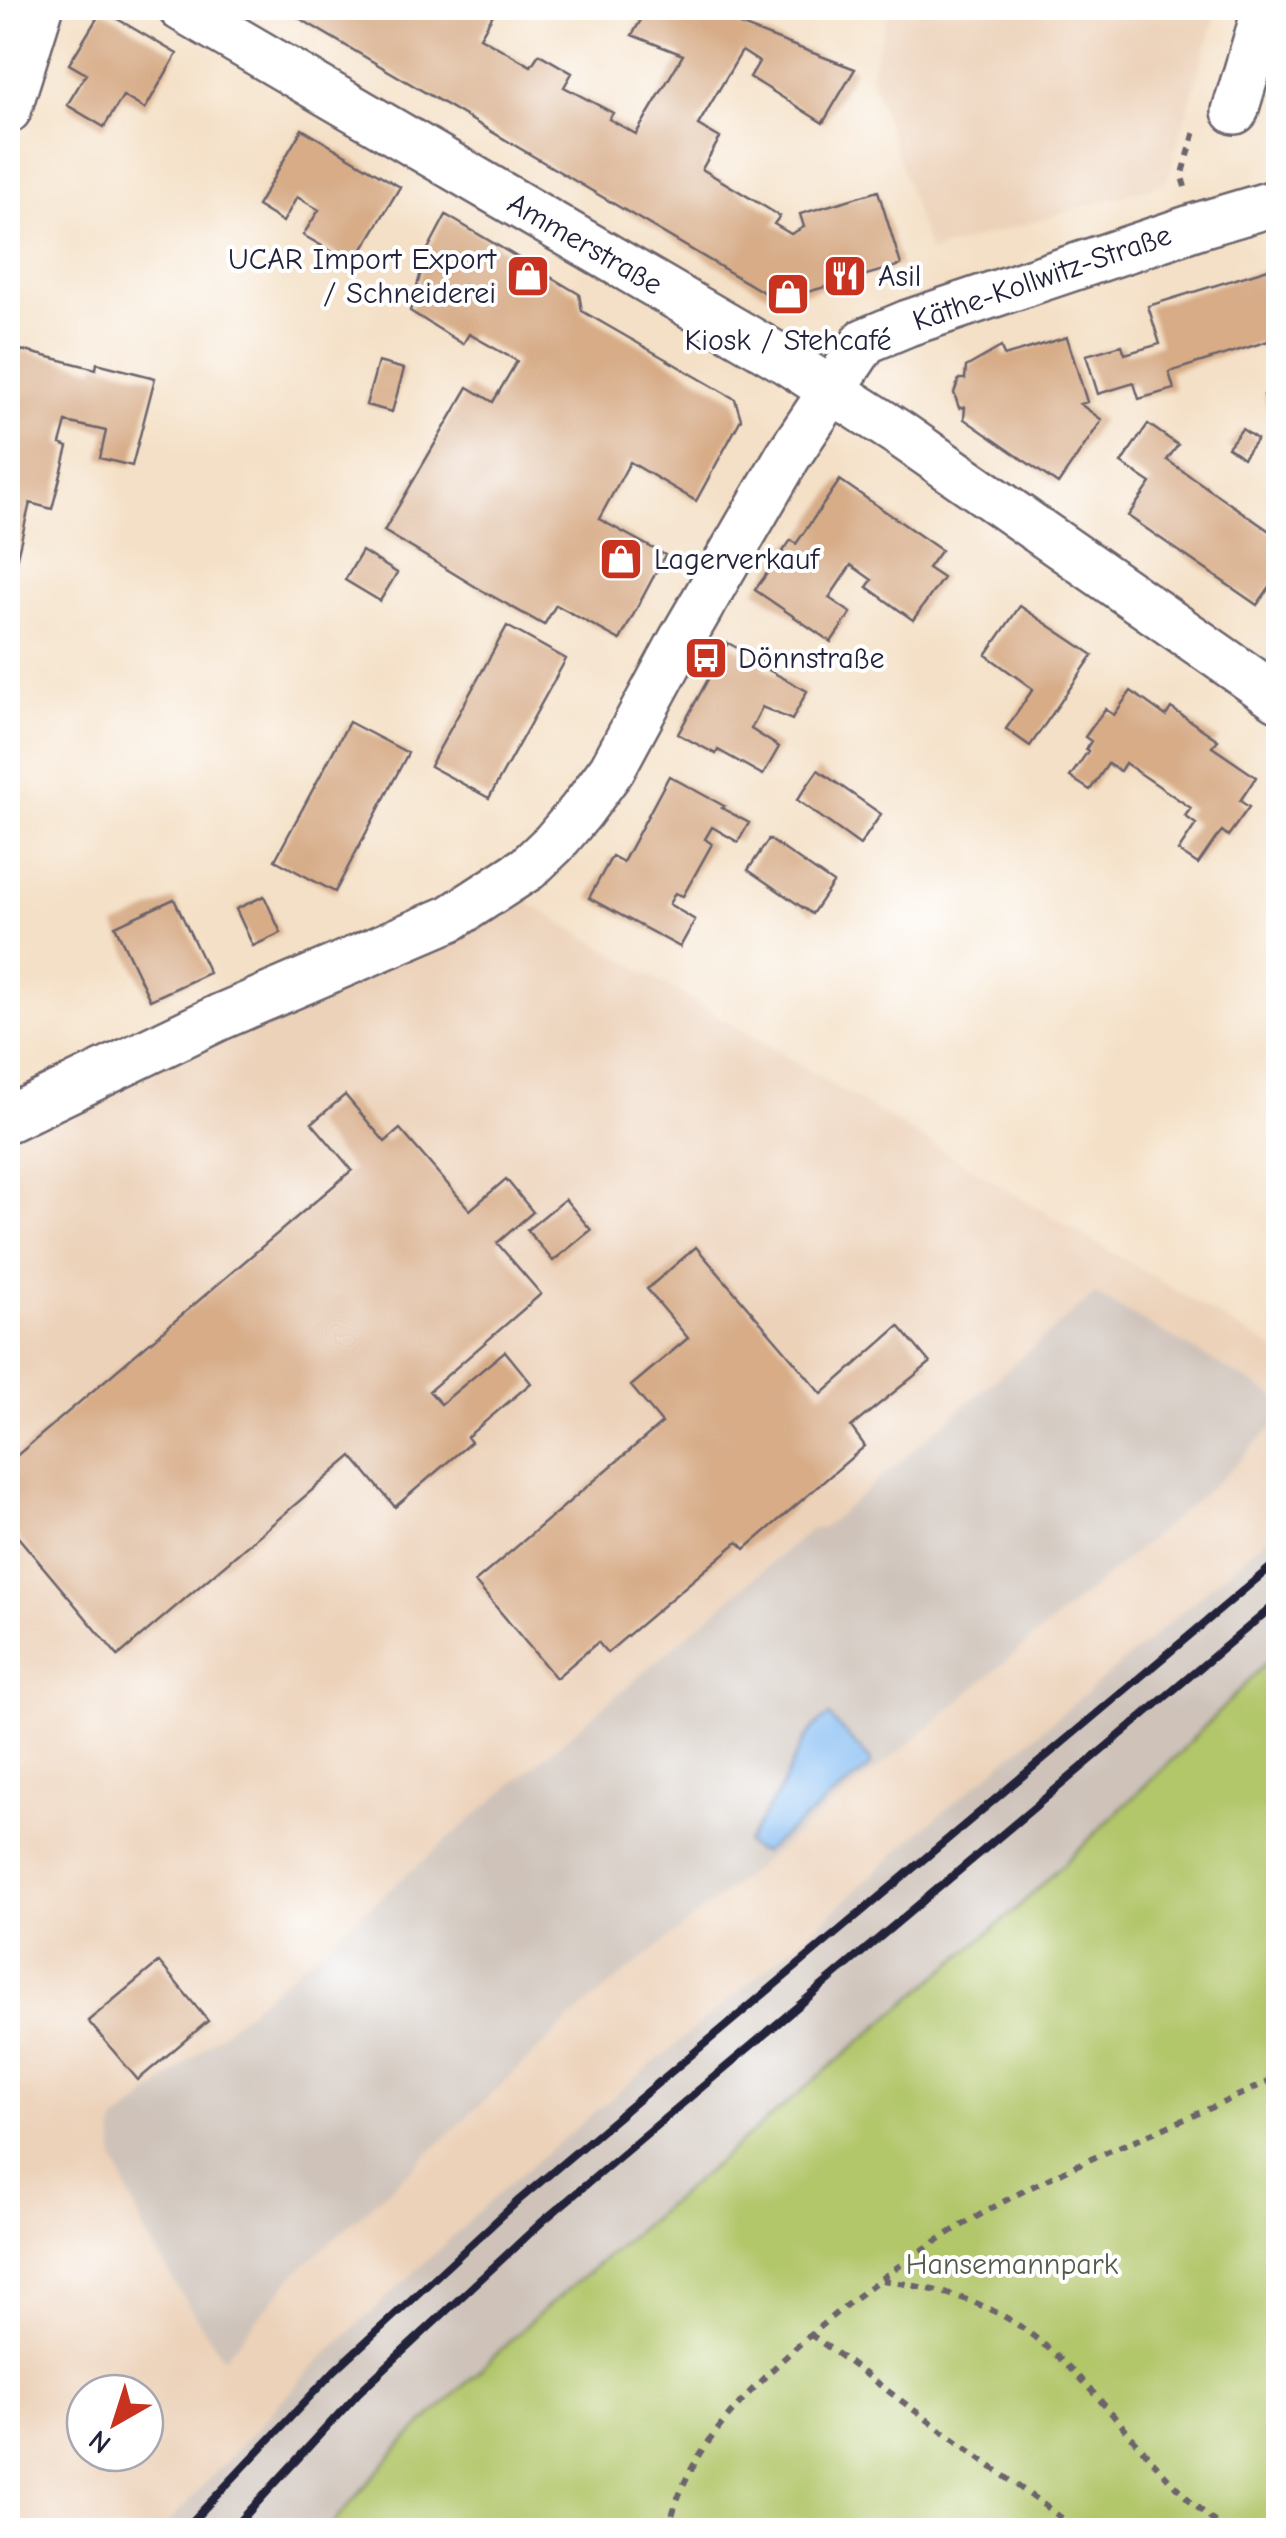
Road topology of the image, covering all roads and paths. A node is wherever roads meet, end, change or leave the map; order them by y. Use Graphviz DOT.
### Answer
graph roads {
  1 [pos="40,8"];
  2 [pos="180,8"];
  3 [pos="1266,8"];
  4 [pos="8,110"];
  5 [pos="1235,111"];
  6 [pos="1278,202"];
  7 [pos="1197,226"];
  8 [pos="832,392"];
  9 [pos="1278,698"];
  10 [pos="8,1119"];
  11 [pos="1278,2076"];
  12 [pos="881,2280"];
  13 [pos="810,2334"];
  14 [pos="669,2530"];
  15 [pos="1078,2530"];
  16 [pos="1225,2530"];
  1 -- 4 [label="street"];
  2 -- 8 [label="street, Ammerstraße"];
  3 -- 5 [label="street"];
  5 -- 7 [label="path"];
  6 -- 7 [label="street, Käthe-Kollwitz-Straße"];
  7 -- 8 [label="street, Käthe-Kollwitz-Straße"];
  8 -- 9 [label="street, Ammerstraße"];
  8 -- 10 [label="street"];
  11 -- 12 [label="path"];
  12 -- 13 [label="path"];
  12 -- 16 [label="path"];
  13 -- 14 [label="path"];
  13 -- 15 [label="path"];
}
